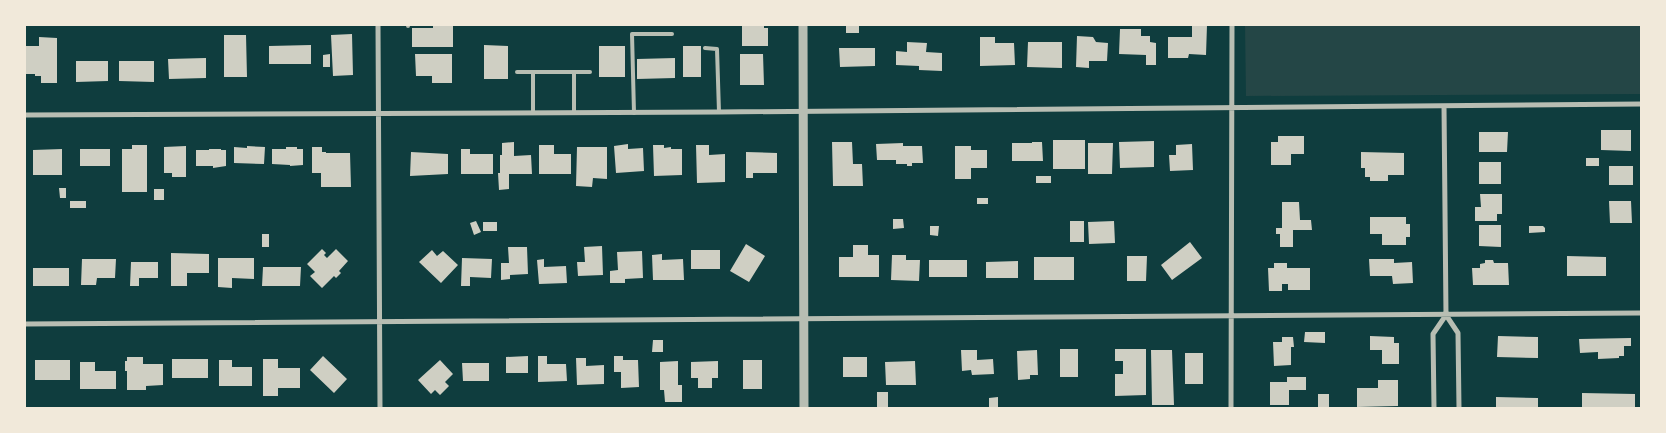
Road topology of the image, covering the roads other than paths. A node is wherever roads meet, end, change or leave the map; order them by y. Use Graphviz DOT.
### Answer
graph roads {
  1 [pos="378,25"];
  2 [pos="803,25"];
  3 [pos="1232,25"];
  4 [pos="672,34"];
  5 [pos="705,48"];
  6 [pos="517,72"];
  7 [pos="532,72"];
  8 [pos="574,72"];
  9 [pos="590,72"];
  10 [pos="1641,104"];
  11 [pos="1444,106"];
  12 [pos="1232,107"];
  13 [pos="804,111"];
  14 [pos="634,112"];
  15 [pos="719,112"];
  16 [pos="533,113"];
  17 [pos="574,113"];
  18 [pos="378,114"];
  19 [pos="25,115"];
  20 [pos="1641,313"];
  21 [pos="1446,315"];
  22 [pos="1231,317"];
  23 [pos="804,318"];
  24 [pos="380,323"];
  25 [pos="25,324"];
  26 [pos="380,408"];
  27 [pos="804,408"];
  28 [pos="1231,408"];
  29 [pos="1434,408"];
  30 [pos="1459,408"];
  1 -- 18 [label="street"];
  2 -- 13 [label="street"];
  3 -- 12 [label="street"];
  4 -- 14 [label="lane"];
  5 -- 15 [label="lane"];
  6 -- 7 [label="lane"];
  7 -- 8 [label="lane"];
  7 -- 16 [label="lane"];
  8 -- 9 [label="lane"];
  8 -- 17 [label="lane"];
  10 -- 11 [label="street"];
  11 -- 12 [label="street"];
  11 -- 21 [label="street"];
  12 -- 13 [label="street"];
  12 -- 22 [label="street"];
  13 -- 15 [label="street"];
  13 -- 23 [label="street"];
  14 -- 15 [label="street"];
  14 -- 17 [label="street"];
  16 -- 17 [label="street"];
  16 -- 18 [label="street"];
  18 -- 19 [label="street"];
  18 -- 24 [label="street"];
  20 -- 21 [label="street"];
  21 -- 22 [label="street"];
  21 -- 29 [label="street"];
  21 -- 30 [label="street"];
  22 -- 23 [label="street"];
  22 -- 28 [label="street"];
  23 -- 24 [label="street"];
  23 -- 27 [label="street"];
  24 -- 25 [label="street"];
  24 -- 26 [label="street"];
}
